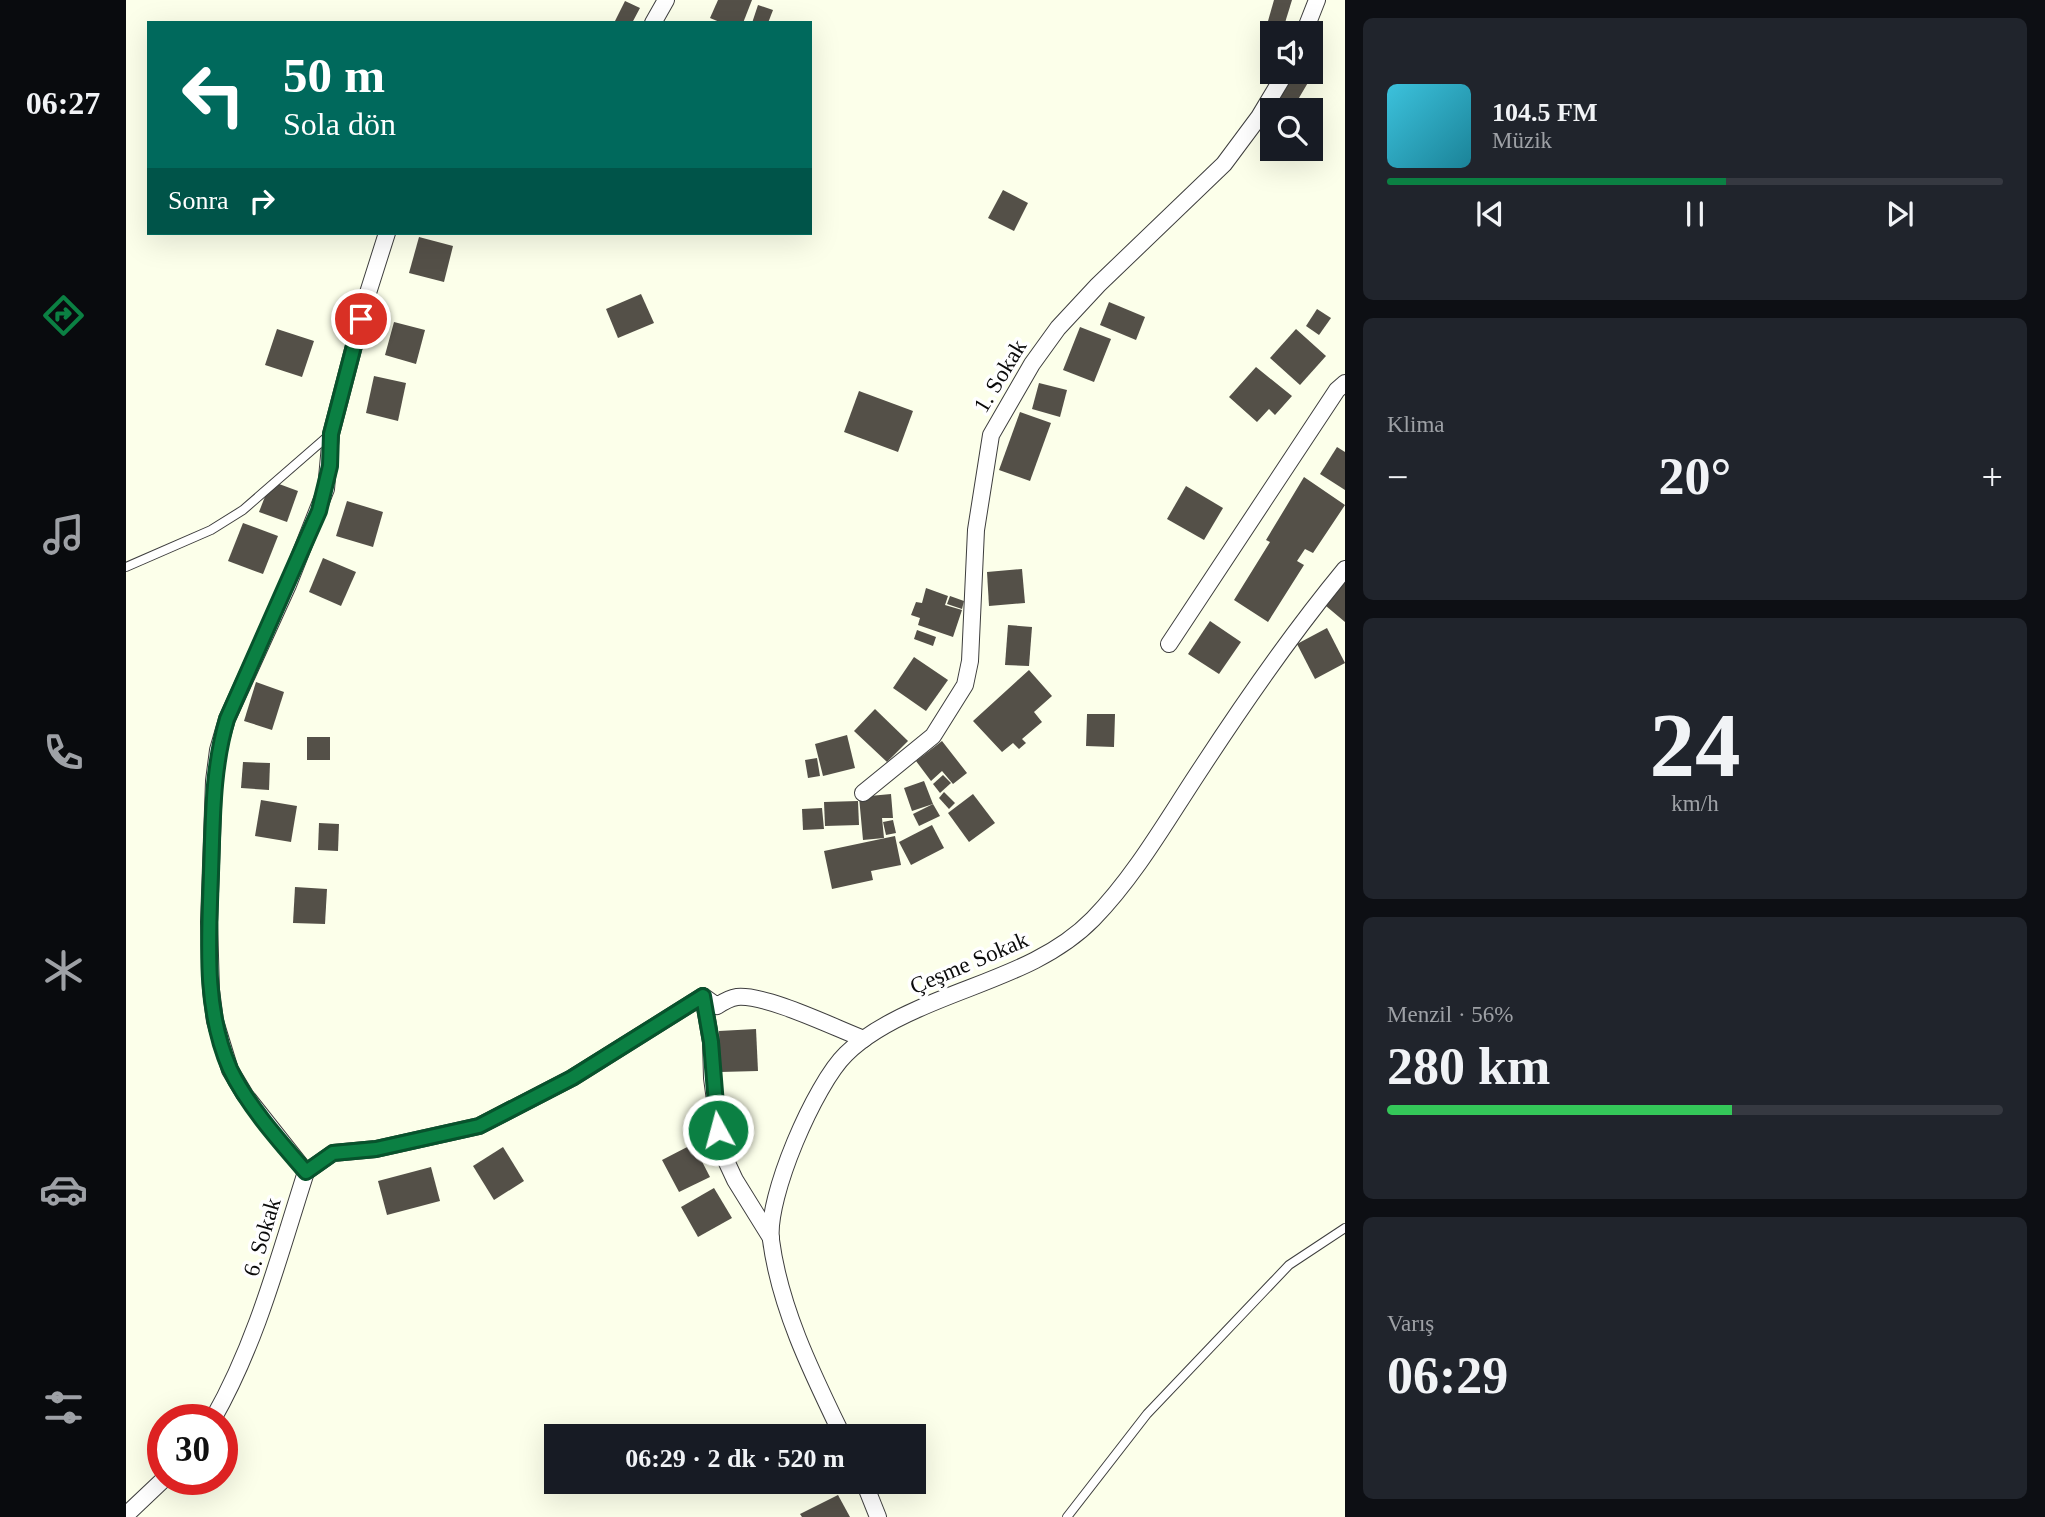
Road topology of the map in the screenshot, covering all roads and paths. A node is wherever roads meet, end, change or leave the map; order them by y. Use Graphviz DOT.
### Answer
graph roads {
  1 [pos="666,0"];
  2 [pos="1317,0"];
  3 [pos="654,21"];
  4 [pos="1309,21"];
  5 [pos="1279,84"];
  6 [pos="386,235"];
  7 [pos="1345,383"];
  8 [pos="331,434"];
  9 [pos="126,568"];
  10 [pos="1345,569"];
  11 [pos="1168,644"];
  12 [pos="863,793"];
  13 [pos="703,996"];
  14 [pos="864,1040"];
  15 [pos="306,1172"];
  16 [pos="1345,1228"];
  17 [pos="771,1238"];
  18 [pos="221,1404"];
  19 [pos="837,1424"];
  20 [pos="869,1494"];
  21 [pos="147,1495"];
  22 [pos="126,1515"];
  23 [pos="878,1517"];
  24 [pos="1067,1517"];
  1 -- 3 [label="street"];
  2 -- 4 [label="street"];
  5 -- 12 [label="street, 1. Sokak"];
  6 -- 8 [label="street"];
  7 -- 11 [label="street"];
  8 -- 9 [label="lane"];
  8 -- 15 [label="street"];
  10 -- 14 [label="street, Çeşme Sokak"];
  13 -- 14 [label="street"];
  13 -- 15 [label="street"];
  13 -- 17 [label="street"];
  14 -- 17 [label="street, Çeşme Sokak"];
  15 -- 18 [label="street, 6. Sokak"];
  16 -- 24 [label="lane"];
  17 -- 19 [label="street, Çeşme Sokak"];
  20 -- 23 [label="street"];
  21 -- 22 [label="street"];
}
